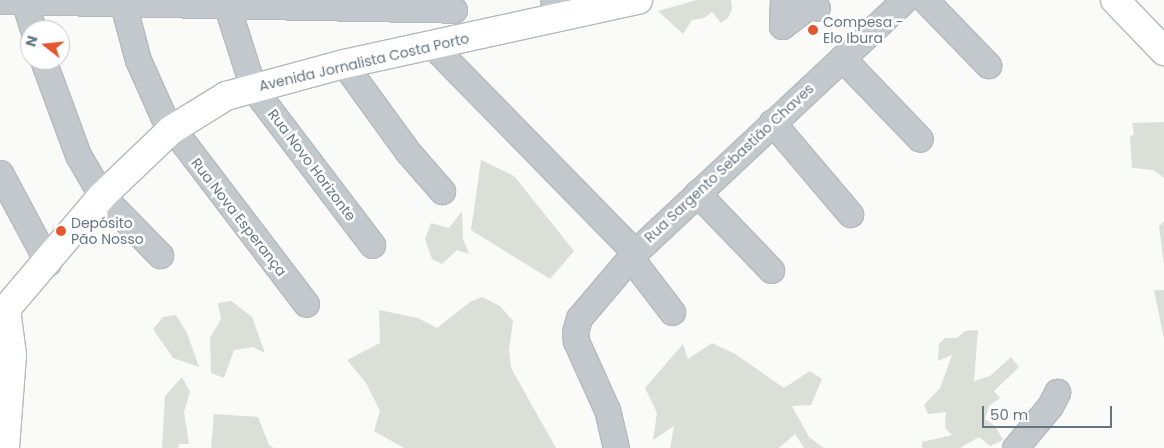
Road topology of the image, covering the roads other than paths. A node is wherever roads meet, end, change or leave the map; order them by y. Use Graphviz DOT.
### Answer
graph roads {
  1 [pos="638,0"];
  2 [pos="783,0"];
  3 [pos="904,0"];
  4 [pos="926,0"];
  5 [pos="1115,0"];
  6 [pos="0,1"];
  7 [pos="24,1"];
  8 [pos="123,1"];
  9 [pos="226,2"];
  10 [pos="317,4"];
  11 [pos="452,5"];
  12 [pos="817,8"];
  13 [pos="556,9"];
  14 [pos="30,20"];
  15 [pos="466,38"];
  16 [pos="431,44"];
  17 [pos="1164,51"];
  18 [pos="842,58"];
  19 [pos="344,64"];
  20 [pos="988,65"];
  21 [pos="47,70"];
  22 [pos="253,88"];
  23 [pos="772,122"];
  24 [pos="171,130"];
  25 [pos="920,139"];
  26 [pos="0,174"];
  27 [pos="442,192"];
  28 [pos="697,193"];
  29 [pos="102,196"];
  30 [pos="850,214"];
  31 [pos="372,245"];
  32 [pos="632,254"];
  33 [pos="160,255"];
  34 [pos="48,263"];
  35 [pos="771,270"];
  36 [pos="306,304"];
  37 [pos="672,312"];
  38 [pos="3,313"];
  39 [pos="1057,392"];
  40 [pos="4,448"];
  41 [pos="616,448"];
  42 [pos="1015,448"];
  1 -- 13 [label="main road, Avenida Jornalista Costa Porto"];
  2 -- 12 [label="street"];
  3 -- 18 [label="street, Rua Sargento Sebastião Chaves"];
  4 -- 20 [label="street"];
  5 -- 17 [label="main road"];
  6 -- 7 [label="street"];
  7 -- 8 [label="street"];
  7 -- 14 [label="street"];
  8 -- 9 [label="street"];
  8 -- 24 [label="street, Rua Nova Esperança"];
  9 -- 10 [label="street"];
  9 -- 22 [label="street, Rua Novo Horizonte"];
  10 -- 11 [label="street"];
  11 -- 15 [label="street"];
  13 -- 15 [label="main road, Avenida Jornalista Costa Porto"];
  15 -- 16 [label="main road, Avenida Jornalista Costa Porto"];
  16 -- 19 [label="main road, Avenida Jornalista Costa Porto"];
  16 -- 32 [label="street"];
  18 -- 23 [label="street, Rua Sargento Sebastião Chaves"];
  18 -- 25 [label="street"];
  19 -- 22 [label="main road, Avenida Jornalista Costa Porto"];
  19 -- 27 [label="street"];
  21 -- 29 [label="street"];
  22 -- 24 [label="main road, Avenida Jornalista Costa Porto"];
  22 -- 31 [label="street, Rua Novo Horizonte"];
  23 -- 28 [label="street, Rua Sargento Sebastião Chaves"];
  23 -- 30 [label="street"];
  24 -- 29 [label="main road, Avenida Jornalista Costa Porto"];
  24 -- 36 [label="street, Rua Nova Esperança"];
  26 -- 34 [label="street"];
  28 -- 32 [label="street, Rua Sargento Sebastião Chaves"];
  28 -- 35 [label="street"];
  29 -- 33 [label="street"];
  29 -- 34 [label="main road, Avenida Jornalista Costa Porto"];
  32 -- 37 [label="street"];
  32 -- 41 [label="street, Rua Sargento Sebastião Chaves"];
  34 -- 38 [label="main road, Avenida Jornalista Costa Porto"];
  38 -- 40 [label="main road"];
  39 -- 42 [label="street"];
}
